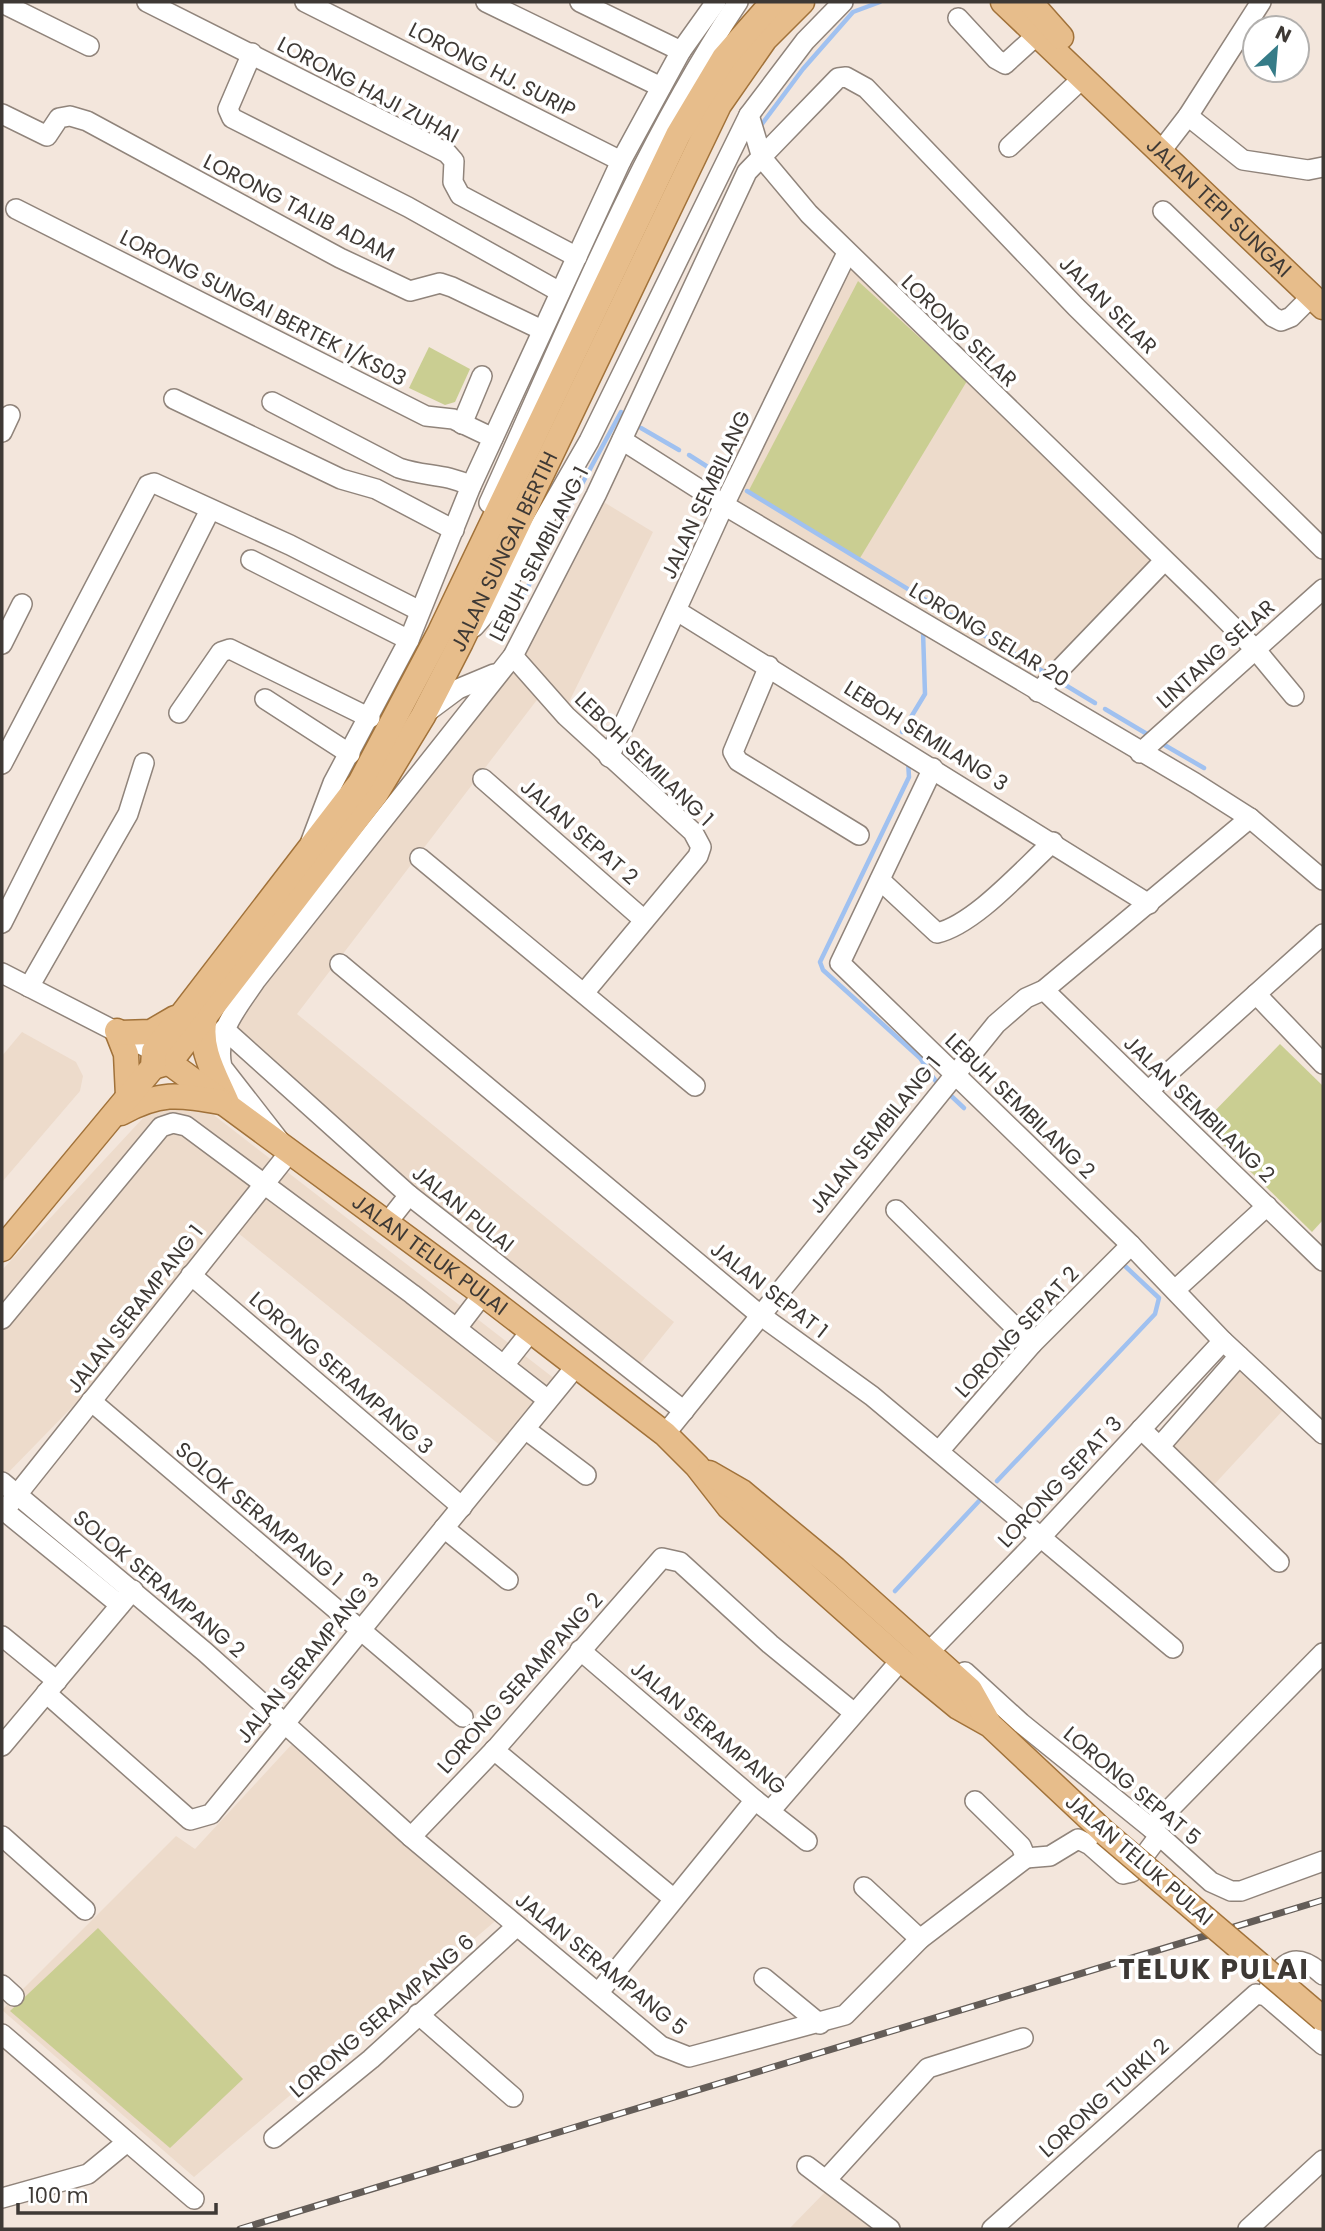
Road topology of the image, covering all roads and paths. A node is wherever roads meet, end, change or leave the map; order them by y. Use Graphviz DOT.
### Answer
graph roads {
  1 [pos="147,2"];
  2 [pos="305,2"];
  3 [pos="486,2"];
  4 [pos="580,2"];
  5 [pos="716,2"];
  6 [pos="738,2"];
  7 [pos="773,2"];
  8 [pos="802,2"];
  9 [pos="843,2"];
  10 [pos="1003,2"];
  11 [pos="1030,2"];
  12 [pos="1261,2"];
  13 [pos="2,3"];
  14 [pos="958,18"];
  15 [pos="1038,34"];
  16 [pos="89,46"];
  17 [pos="681,51"];
  18 [pos="252,53"];
  19 [pos="1084,77"];
  20 [pos="661,88"];
  21 [pos="866,88"];
  22 [pos="1116,106"];
  23 [pos="2,114"];
  24 [pos="749,114"];
  25 [pos="1188,117"];
  26 [pos="1009,147"];
  27 [pos="1161,151"];
  28 [pos="762,158"];
  29 [pos="621,161"];
  30 [pos="1323,167"];
  31 [pos="16,209"];
  32 [pos="1163,211"];
  33 [pos="847,253"];
  34 [pos="577,257"];
  35 [pos="560,292"];
  36 [pos="1317,302"];
  37 [pos="542,330"];
  38 [pos="482,376"];
  39 [pos="174,399"];
  40 [pos="272,401"];
  41 [pos="462,424"];
  42 [pos="549,431"];
  43 [pos="493,438"];
  44 [pos="622,440"];
  45 [pos="471,486"];
  46 [pos="724,505"];
  47 [pos="210,510"];
  48 [pos="454,530"];
  49 [pos="1323,549"];
  50 [pos="251,560"];
  51 [pos="1164,561"];
  52 [pos="1323,589"];
  53 [pos="22,604"];
  54 [pos="420,611"];
  55 [pos="677,611"];
  56 [pos="450,637"];
  57 [pos="409,640"];
  58 [pos="2,644"];
  59 [pos="1255,649"];
  60 [pos="513,656"];
  61 [pos="769,666"];
  62 [pos="499,672"];
  63 [pos="1038,692"];
  64 [pos="1294,696"];
  65 [pos="265,699"];
  66 [pos="179,713"];
  67 [pos="423,716"];
  68 [pos="370,718"];
  69 [pos="1140,753"];
  70 [pos="350,754"];
  71 [pos="609,757"];
  72 [pos="144,763"];
  73 [pos="2,764"];
  74 [pos="933,768"];
  75 [pos="483,779"];
  76 [pos="1250,818"];
  77 [pos="859,835"];
  78 [pos="1053,842"];
  79 [pos="308,854"];
  80 [pos="421,858"];
  81 [pos="880,880"];
  82 [pos="1323,880"];
  83 [pos="1149,904"];
  84 [pos="644,920"];
  85 [pos="2,923"];
  86 [pos="1323,934"];
  87 [pos="340,964"];
  88 [pos="2,973"];
  89 [pos="29,987"];
  90 [pos="1044,990"];
  91 [pos="584,993"];
  92 [pos="1256,995"];
  93 [pos="206,1018"];
  94 [pos="119,1032"];
  95 [pos="159,1060"];
  96 [pos="1323,1064"];
  97 [pos="954,1073"];
  98 [pos="695,1086"];
  99 [pos="1148,1091"];
  100 [pos="128,1096"];
  101 [pos="228,1104"];
  102 [pos="110,1118"];
  103 [pos="289,1153"];
  104 [pos="263,1183"];
  105 [pos="409,1195"];
  106 [pos="1267,1206"];
  107 [pos="896,1210"];
  108 [pos="387,1223"];
  109 [pos="1131,1245"];
  110 [pos="2,1249"];
  111 [pos="1320,1250"];
  112 [pos="491,1261"];
  113 [pos="191,1275"];
  114 [pos="477,1290"];
  115 [pos="1175,1290"];
  116 [pos="760,1315"];
  117 [pos="2,1319"];
  118 [pos="457,1328"];
  119 [pos="531,1331"];
  120 [pos="1223,1340"];
  121 [pos="1032,1344"];
  122 [pos="1239,1356"];
  123 [pos="504,1365"];
  124 [pos="577,1365"];
  125 [pos="548,1400"];
  126 [pos="91,1401"];
  127 [pos="684,1410"];
  128 [pos="525,1429"];
  129 [pos="1141,1429"];
  130 [pos="665,1434"];
  131 [pos="1323,1434"];
  132 [pos="1160,1446"];
  133 [pos="939,1451"];
  134 [pos="697,1466"];
  135 [pos="586,1475"];
  136 [pos="10,1488"];
  137 [pos="462,1507"];
  138 [pos="3,1510"];
  139 [pos="444,1528"];
  140 [pos="1040,1538"];
  141 [pos="800,1540"];
  142 [pos="1279,1562"];
  143 [pos="508,1580"];
  144 [pos="127,1598"];
  145 [pos="865,1628"];
  146 [pos="361,1630"];
  147 [pos="2,1636"];
  148 [pos="1174,1648"];
  149 [pos="931,1649"];
  150 [pos="580,1650"];
  151 [pos="1323,1653"];
  152 [pos="901,1660"];
  153 [pos="51,1687"];
  154 [pos="853,1712"];
  155 [pos="463,1717"];
  156 [pos="284,1724"];
  157 [pos="990,1726"];
  158 [pos="2,1746"];
  159 [pos="494,1750"];
  160 [pos="975,1801"];
  161 [pos="763,1805"];
  162 [pos="1155,1832"];
  163 [pos="2,1836"];
  164 [pos="411,1837"];
  165 [pos="807,1841"];
  166 [pos="1026,1858"];
  167 [pos="1323,1861"];
  168 [pos="864,1887"];
  169 [pos="674,1899"];
  170 [pos="85,1910"];
  171 [pos="517,1926"];
  172 [pos="920,1940"];
  173 [pos="1323,1975"];
  174 [pos="764,1978"];
  175 [pos="599,1992"];
  176 [pos="1257,1998"];
  177 [pos="418,2014"];
  178 [pos="1323,2019"];
  179 [pos="820,2024"];
  180 [pos="2,2034"];
  181 [pos="1023,2038"];
  182 [pos="1323,2045"];
  183 [pos="513,2097"];
  184 [pos="274,2138"];
  185 [pos="127,2142"];
  186 [pos="1323,2160"];
  187 [pos="807,2166"];
  188 [pos="826,2180"];
  189 [pos="2,2198"];
  190 [pos="194,2199"];
  191 [pos="890,2229"];
  192 [pos="992,2229"];
  193 [pos="1248,2229"];
  1 -- 18 [label="street, LORONG HAJI ZUHAI"];
  2 -- 29 [label="street, LORONG HJ. SURIP"];
  3 -- 20 [label="street"];
  4 -- 17 [label="street"];
  5 -- 17 [label="street"];
  6 -- 56 [label="street"];
  7 -- 42 [label="main road, JALAN SUNGAI BERTIH"];
  8 -- 42 [label="main road, JALAN SUNGAI BERTIH"];
  9 -- 24 [label="street"];
  10 -- 15 [label="main road, JALAN TEPI SUNGAI"];
  11 -- 22 [label="main road, JALAN TEPI SUNGAI"];
  12 -- 25 [label="street"];
  13 -- 16 [label="street"];
  14 -- 15 [label="street"];
  15 -- 19 [label="main road, JALAN TEPI SUNGAI"];
  17 -- 20 [label="street"];
  18 -- 34 [label="street, LORONG HAJI ZUHAI"];
  18 -- 35 [label="street"];
  19 -- 22 [label="main road, JALAN TEPI SUNGAI"];
  19 -- 26 [label="street"];
  20 -- 29 [label="street"];
  21 -- 28 [label="street, LEBUH SEMBILANG 1"];
  21 -- 49 [label="street, JALAN SELAR"];
  22 -- 27 [label="main road, JALAN TEPI SUNGAI"];
  23 -- 37 [label="street, LORONG TALIB ADAM"];
  24 -- 28 [label="street, LORONG SELAR"];
  24 -- 56 [label="street"];
  25 -- 27 [label="street"];
  25 -- 30 [label="street"];
  27 -- 36 [label="main road, JALAN TEPI SUNGAI"];
  28 -- 33 [label="street, LORONG SELAR"];
  28 -- 44 [label="street, LEBUH SEMBILANG 1"];
  29 -- 34 [label="street"];
  31 -- 41 [label="street, LORONG SUNGAI BERTEK 1/KS03"];
  32 -- 36 [label="street"];
  33 -- 46 [label="street, JALAN SEMBILANG"];
  33 -- 51 [label="street, LORONG SELAR"];
  34 -- 35 [label="street"];
  35 -- 37 [label="street"];
  37 -- 43 [label="street"];
  38 -- 41 [label="street"];
  39 -- 48 [label="street"];
  40 -- 45 [label="street"];
  41 -- 43 [label="street, LORONG SUNGAI BERTEK 1/KS03"];
  42 -- 56 [label="main road, JALAN SUNGAI BERTIH"];
  43 -- 45 [label="street"];
  44 -- 46 [label="street, LORONG SELAR 20"];
  44 -- 60 [label="street, LEBUH SEMBILANG 1"];
  45 -- 48 [label="street"];
  46 -- 55 [label="street, JALAN SEMBILANG"];
  46 -- 63 [label="street, LORONG SELAR 20"];
  47 -- 54 [label="street"];
  47 -- 73 [label="street"];
  47 -- 85 [label="street"];
  48 -- 54 [label="street"];
  50 -- 57 [label="street"];
  51 -- 59 [label="street, LORONG SELAR"];
  51 -- 63 [label="street"];
  52 -- 59 [label="street, LINTANG SELAR"];
  53 -- 58 [label="street"];
  54 -- 57 [label="street"];
  55 -- 61 [label="street, LEBOH SEMILANG 3"];
  55 -- 71 [label="street, JALAN SEMBILANG"];
  56 -- 67 [label="main road, JALAN SUNGAI BERTIH"];
  56 -- 79 [label="main road, JALAN SUNGAI BERTIH"];
  57 -- 68 [label="street"];
  59 -- 64 [label="street, LORONG SELAR"];
  59 -- 69 [label="street, LINTANG SELAR"];
  60 -- 62 [label="street, LEBUH SEMBILANG 1"];
  60 -- 71 [label="street, LEBOH SEMILANG 1"];
  61 -- 74 [label="street, LEBOH SEMILANG 3"];
  61 -- 77 [label="street"];
  62 -- 67 [label="street"];
  62 -- 93 [label="street, LEBUH SEMBILANG 1"];
  63 -- 69 [label="street, LORONG SELAR 20"];
  65 -- 70 [label="street"];
  66 -- 68 [label="street"];
  67 -- 93 [label="main road, JALAN SUNGAI BERTIH"];
  68 -- 70 [label="street"];
  69 -- 76 [label="street, LORONG SELAR 20"];
  70 -- 79 [label="street"];
  71 -- 84 [label="street, LEBOH SEMILANG 1"];
  72 -- 89 [label="street"];
  74 -- 78 [label="street, LEBOH SEMILANG 3"];
  74 -- 81 [label="street, LEBUH SEMBILANG 2"];
  75 -- 84 [label="street, JALAN SEPAT 2"];
  76 -- 82 [label="street, LORONG SELAR 20"];
  76 -- 83 [label="street, JALAN SEMBILANG 1"];
  78 -- 81 [label="street"];
  78 -- 83 [label="street, LEBOH SEMILANG 3"];
  79 -- 93 [label="main road, JALAN SUNGAI BERTIH"];
  80 -- 91 [label="street"];
  81 -- 97 [label="street, LEBUH SEMBILANG 2"];
  83 -- 90 [label="street, JALAN SEMBILANG 1"];
  84 -- 91 [label="street, LEBOH SEMILANG 1"];
  86 -- 92 [label="street"];
  87 -- 116 [label="street, JALAN SEPAT 1"];
  88 -- 89 [label="street"];
  89 -- 94 [label="street"];
  90 -- 97 [label="street, JALAN SEMBILANG 1"];
  90 -- 99 [label="street, JALAN SEMBILANG 2"];
  91 -- 98 [label="street"];
  92 -- 96 [label="street"];
  92 -- 99 [label="street"];
  93 -- 94 [label="main road"];
  93 -- 95 [label="main road, JALAN SUNGAI BERTIH"];
  93 -- 101 [label="main road"];
  93 -- 103 [label="street, LEBUH SEMBILANG 1"];
  93 -- 105 [label="street, JALAN PULAI"];
  94 -- 95 [label="street"];
  94 -- 100 [label="main road"];
  95 -- 100 [label="main road, JALAN SUNGAI BERTIH"];
  95 -- 101 [label="main road, JALAN TELUK PULAI"];
  97 -- 109 [label="street, LEBUH SEMBILANG 2"];
  97 -- 116 [label="street, JALAN SEMBILANG 1"];
  99 -- 106 [label="street, JALAN SEMBILANG 2"];
  100 -- 102 [label="main road, JALAN SUNGAI BERTIH"];
  101 -- 102 [label="main road"];
  101 -- 103 [label="main road, JALAN TELUK PULAI"];
  102 -- 110 [label="main road, JALAN SUNGAI BERTIH"];
  103 -- 104 [label="street, JALAN SERAMPANG 1"];
  103 -- 108 [label="main road, JALAN TELUK PULAI"];
  104 -- 113 [label="street, JALAN SERAMPANG 1"];
  104 -- 117 [label="street, JALAN TELUK PULAI"];
  104 -- 118 [label="street, JALAN TELUK PULAI"];
  105 -- 108 [label="street"];
  105 -- 112 [label="street, JALAN PULAI"];
  106 -- 111 [label="street, JALAN SEMBILANG 2"];
  106 -- 115 [label="street"];
  107 -- 121 [label="street"];
  108 -- 114 [label="main road, JALAN TELUK PULAI"];
  109 -- 115 [label="street, LEBUH SEMBILANG 2"];
  109 -- 121 [label="street, LORONG SEPAT 2"];
  112 -- 114 [label="street"];
  112 -- 127 [label="street, JALAN PULAI"];
  113 -- 126 [label="street, JALAN SERAMPANG 1"];
  113 -- 137 [label="street, LORONG SERAMPANG 3"];
  114 -- 118 [label="street"];
  114 -- 119 [label="main road, JALAN TELUK PULAI"];
  115 -- 120 [label="street, LEBUH SEMBILANG 2"];
  116 -- 127 [label="street, JALAN SEMBILANG 1"];
  116 -- 133 [label="street, JALAN SEPAT 1"];
  118 -- 123 [label="street, JALAN TELUK PULAI"];
  119 -- 123 [label="street"];
  119 -- 124 [label="main road, JALAN TELUK PULAI"];
  120 -- 122 [label="street, LEBUH SEMBILANG 2"];
  120 -- 129 [label="street, LORONG SEPAT 3"];
  121 -- 133 [label="street, LORONG SEPAT 2"];
  122 -- 131 [label="street, LEBUH SEMBILANG 2"];
  122 -- 132 [label="street"];
  123 -- 125 [label="street, JALAN TELUK PULAI"];
  124 -- 125 [label="street, JALAN SERAMPANG 3"];
  124 -- 130 [label="main road, JALAN TELUK PULAI"];
  125 -- 128 [label="street, JALAN SERAMPANG 3"];
  126 -- 136 [label="street, JALAN SERAMPANG 1"];
  126 -- 146 [label="street, SOLOK SERAMPANG 1"];
  127 -- 130 [label="street, JALAN SEMBILANG 1"];
  128 -- 135 [label="street"];
  128 -- 137 [label="street, JALAN SERAMPANG 3"];
  129 -- 132 [label="street"];
  129 -- 140 [label="street, LORONG SEPAT 3"];
  130 -- 134 [label="main road, JALAN TELUK PULAI"];
  132 -- 142 [label="street"];
  133 -- 140 [label="street, JALAN SEPAT 1"];
  134 -- 141 [label="main road, JALAN TELUK PULAI"];
  134 -- 145 [label="main road, JALAN TELUK PULAI"];
  136 -- 138 [label="street, JALAN SERAMPANG 1"];
  136 -- 144 [label="street, SOLOK SERAMPANG 2"];
  137 -- 139 [label="street, JALAN SERAMPANG 3"];
  138 -- 144 [label="street"];
  139 -- 143 [label="street"];
  139 -- 146 [label="street, JALAN SERAMPANG 3"];
  140 -- 148 [label="street, JALAN SEPAT 1"];
  140 -- 149 [label="street, LORONG SEPAT 3"];
  141 -- 145 [label="main road"];
  141 -- 149 [label="main road, JALAN TELUK PULAI"];
  144 -- 153 [label="street"];
  144 -- 156 [label="street, SOLOK SERAMPANG 2"];
  145 -- 152 [label="main road, JALAN TELUK PULAI"];
  146 -- 155 [label="street, SOLOK SERAMPANG 1"];
  146 -- 156 [label="street, JALAN SERAMPANG 3"];
  147 -- 153 [label="street"];
  149 -- 157 [label="main road, JALAN TELUK PULAI"];
  149 -- 162 [label="street, LORONG SEPAT 5"];
  150 -- 154 [label="street, LORONG SERAMPANG 2"];
  150 -- 159 [label="street, LORONG SERAMPANG 2"];
  150 -- 161 [label="street, JALAN SERAMPANG"];
  151 -- 162 [label="street"];
  152 -- 154 [label="street"];
  152 -- 157 [label="main road, JALAN TELUK PULAI"];
  153 -- 156 [label="street, JALAN SERAMPANG 3"];
  153 -- 158 [label="street"];
  154 -- 161 [label="street"];
  156 -- 164 [label="street, JALAN SERAMPANG 5"];
  157 -- 178 [label="main road, JALAN TELUK PULAI, bridge"];
  159 -- 164 [label="street, LORONG SERAMPANG 2"];
  159 -- 169 [label="street"];
  160 -- 166 [label="street"];
  161 -- 165 [label="street, JALAN SERAMPANG"];
  161 -- 169 [label="street"];
  162 -- 166 [label="street"];
  162 -- 167 [label="street, LORONG SEPAT 5"];
  163 -- 170 [label="street"];
  164 -- 171 [label="street, JALAN SERAMPANG 5"];
  166 -- 172 [label="street, JALAN SERAMPANG 5"];
  168 -- 172 [label="street"];
  169 -- 175 [label="street"];
  171 -- 175 [label="street, JALAN SERAMPANG 5"];
  171 -- 177 [label="street, LORONG SERAMPANG 6"];
  172 -- 179 [label="street, JALAN SERAMPANG 5"];
  173 -- 176 [label="street, LORONG TURKI 2"];
  174 -- 179 [label="street"];
  175 -- 179 [label="street, JALAN SERAMPANG 5"];
  176 -- 182 [label="street"];
  176 -- 192 [label="street, LORONG TURKI 2"];
  177 -- 183 [label="street"];
  177 -- 184 [label="street, LORONG SERAMPANG 6"];
  180 -- 185 [label="street"];
  181 -- 188 [label="street"];
  185 -- 189 [label="street"];
  185 -- 190 [label="street"];
  186 -- 193 [label="street"];
  187 -- 188 [label="street"];
  188 -- 191 [label="street"];
}
